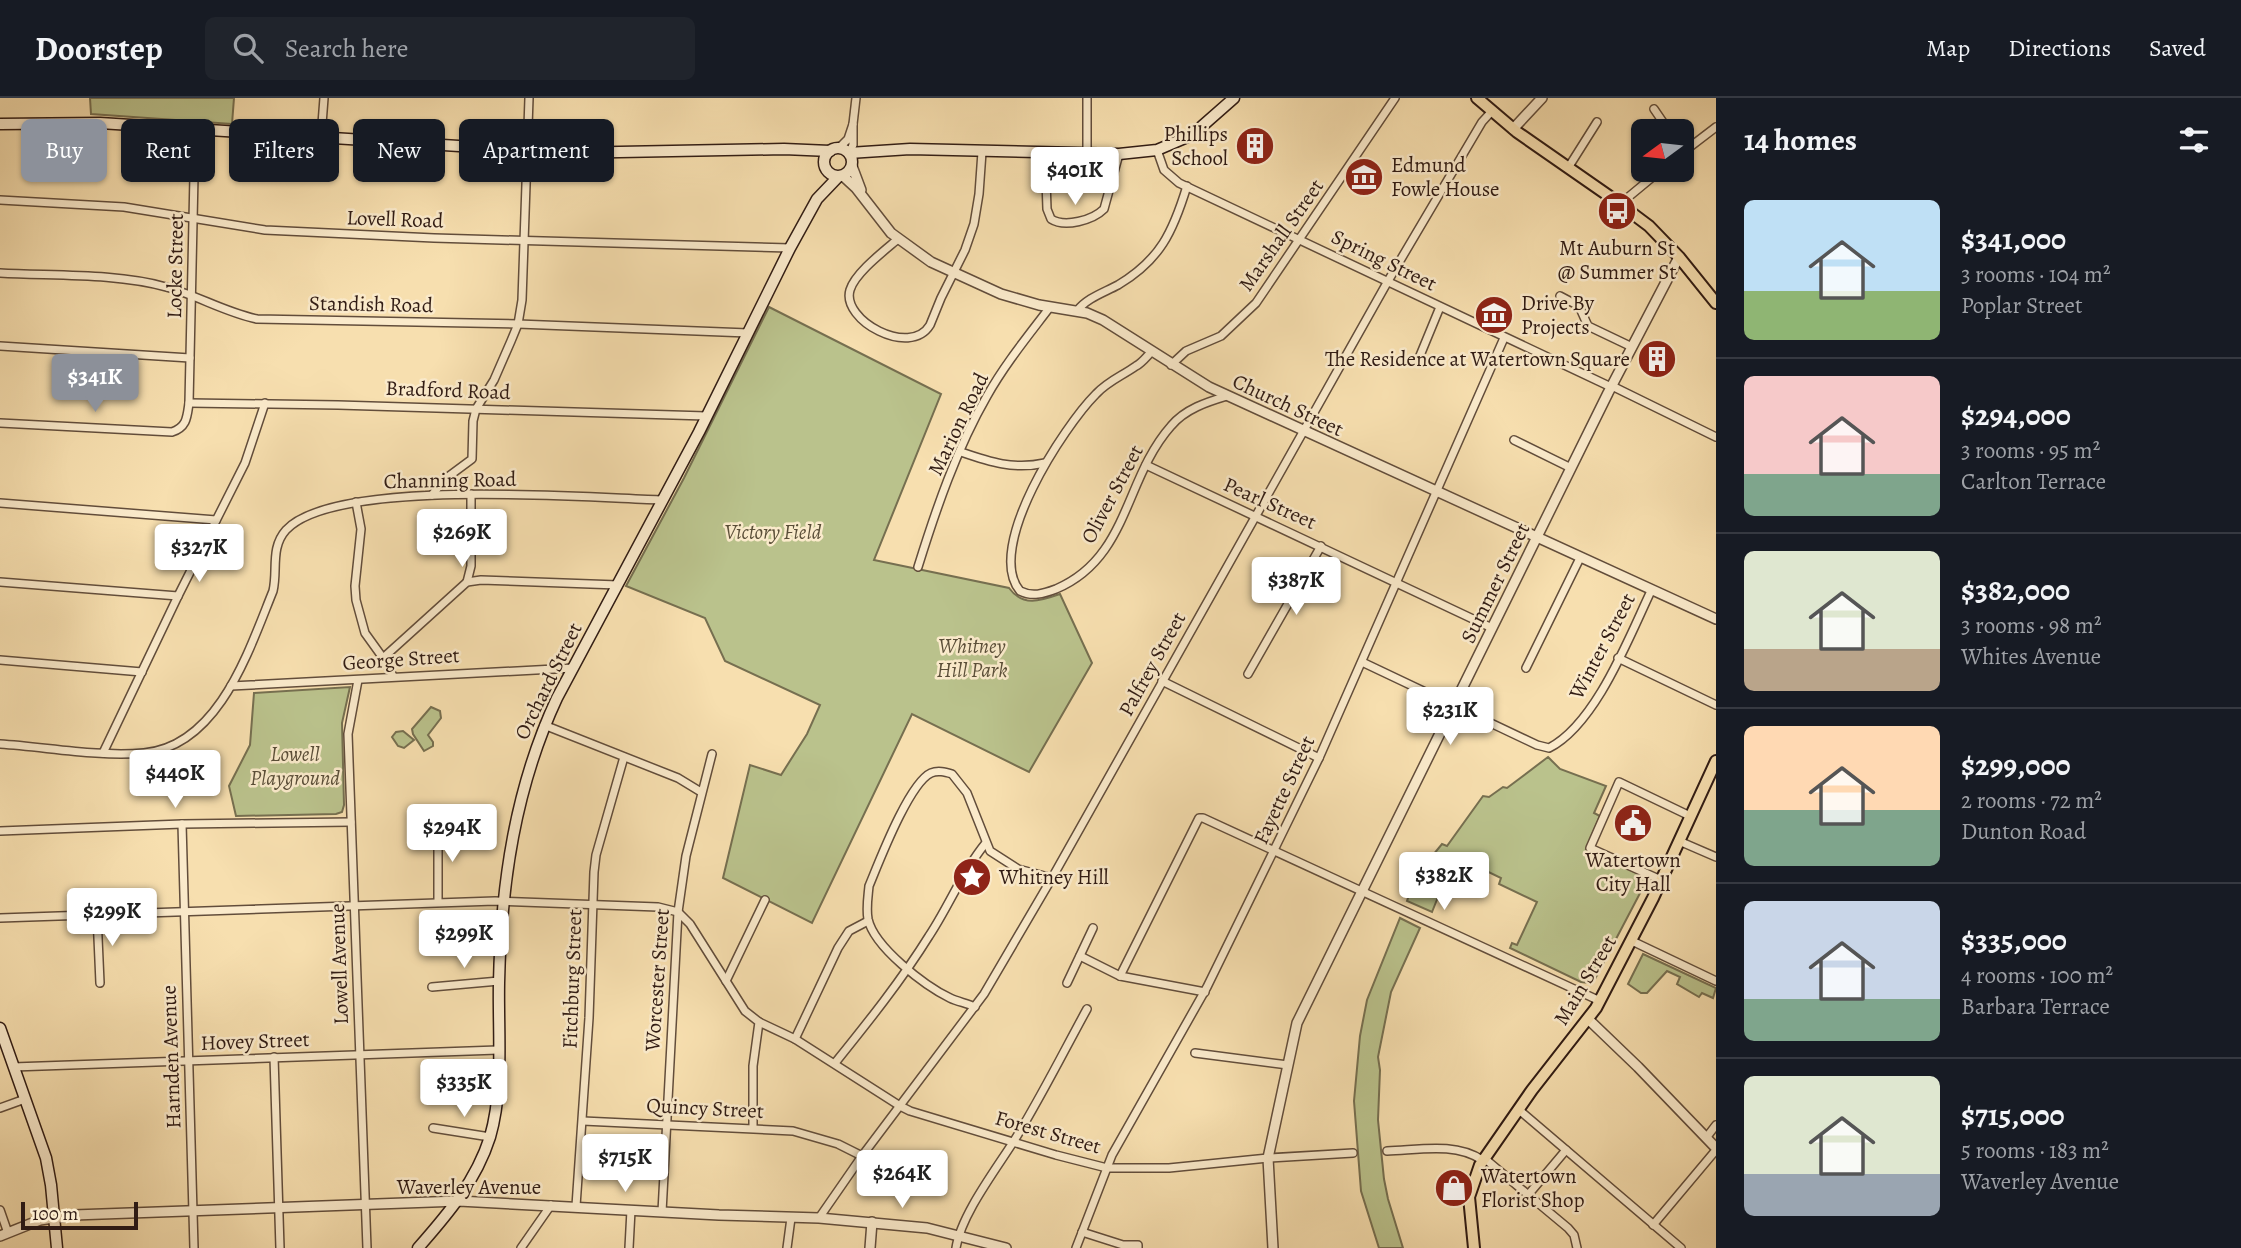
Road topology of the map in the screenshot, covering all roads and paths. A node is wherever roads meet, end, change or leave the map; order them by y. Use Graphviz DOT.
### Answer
graph roads {
  1 [pos="324,98"];
  2 [pos="529,98"];
  3 [pos="856,98"];
  4 [pos="1087,98"];
  5 [pos="1234,98"];
  6 [pos="1395,98"];
  7 [pos="1477,98"];
  8 [pos="1542,98"];
  9 [pos="1654,109"];
  10 [pos="1492,111"];
  11 [pos="322,119"];
  12 [pos="528,119"];
  13 [pos="1661,119"];
  14 [pos="1597,122"];
  15 [pos="0,124"];
  16 [pos="121,125"];
  17 [pos="1716,127"];
  18 [pos="1513,129"];
  19 [pos="339,138"];
  20 [pos="1694,143"];
  21 [pos="459,146"];
  22 [pos="800,150"];
  23 [pos="1157,150"];
  24 [pos="842,151"];
  25 [pos="880,151"];
  26 [pos="982,152"];
  27 [pos="1045,152"];
  28 [pos="614,153"];
  29 [pos="1087,153"];
  30 [pos="1119,154"];
  31 [pos="852,166"];
  32 [pos="825,167"];
  33 [pos="1568,168"];
  34 [pos="840,176"];
  35 [pos="194,182"];
  36 [pos="525,182"];
  37 [pos="1647,182"];
  38 [pos="1186,186"];
  39 [pos="817,199"];
  40 [pos="0,200"];
  41 [pos="866,201"];
  42 [pos="1620,204"];
  43 [pos="193,218"];
  44 [pos="898,239"];
  45 [pos="524,240"];
  46 [pos="1300,240"];
  47 [pos="790,248"];
  48 [pos="1679,257"];
  49 [pos="0,273"];
  50 [pos="954,273"];
  51 [pos="1388,281"];
  52 [pos="191,296"];
  53 [pos="1560,296"];
  54 [pos="1716,303"];
  55 [pos="1050,307"];
  56 [pos="1440,307"];
  57 [pos="1077,311"];
  58 [pos="518,324"];
  59 [pos="748,333"];
  60 [pos="1504,338"];
  61 [pos="0,346"];
  62 [pos="1632,347"];
  63 [pos="1152,351"];
  64 [pos="190,358"];
  65 [pos="1419,358"];
  66 [pos="1171,365"];
  67 [pos="1611,387"];
  68 [pos="1227,396"];
  69 [pos="189,403"];
  70 [pos="265,403"];
  71 [pos="476,409"];
  72 [pos="706,416"];
  73 [pos="0,423"];
  74 [pos="1303,431"];
  75 [pos="1716,437"];
  76 [pos="1514,440"];
  77 [pos="961,452"];
  78 [pos="1045,463"];
  79 [pos="1146,465"];
  80 [pos="1571,468"];
  81 [pos="1436,492"];
  82 [pos="471,494"];
  83 [pos="432,495"];
  84 [pos="663,500"];
  85 [pos="356,502"];
  86 [pos="0,503"];
  87 [pos="1255,516"];
  88 [pos="216,520"];
  89 [pos="1536,538"];
  90 [pos="1321,546"];
  91 [pos="1580,558"];
  92 [pos="918,567"];
  93 [pos="1396,581"];
  94 [pos="0,582"];
  95 [pos="467,582"];
  96 [pos="618,585"];
  97 [pos="1651,591"];
  98 [pos="178,596"];
  99 [pos="1716,619"];
  100 [pos="1492,628"];
  101 [pos="383,658"];
  102 [pos="1618,658"];
  103 [pos="0,660"];
  104 [pos="1362,662"];
  105 [pos="573,668"];
  106 [pos="1526,668"];
  107 [pos="142,672"];
  108 [pos="1248,674"];
  109 [pos="393,676"];
  110 [pos="358,680"];
  111 [pos="1162,681"];
  112 [pos="231,686"];
  113 [pos="1716,705"];
  114 [pos="1454,706"];
  115 [pos="544,725"];
  116 [pos="0,744"];
  117 [pos="103,752"];
  118 [pos="712,754"];
  119 [pos="624,757"];
  120 [pos="1319,758"];
  121 [pos="1716,761"];
  122 [pos="701,792"];
  123 [pos="1690,816"];
  124 [pos="351,819"];
  125 [pos="182,824"];
  126 [pos="438,827"];
  127 [pos="0,831"];
  128 [pos="1679,841"];
  129 [pos="985,844"];
  130 [pos="1276,850"];
  131 [pos="1716,857"];
  132 [pos="1052,878"];
  133 [pos="1661,880"];
  134 [pos="1363,890"];
  135 [pos="765,900"];
  136 [pos="502,901"];
  137 [pos="438,902"];
  138 [pos="592,904"];
  139 [pos="354,905"];
  140 [pos="185,911"];
  141 [pos="678,912"];
  142 [pos="97,915"];
  143 [pos="0,918"];
  144 [pos="868,921"];
  145 [pos="1093,928"];
  146 [pos="1632,941"];
  147 [pos="1080,956"];
  148 [pos="907,968"];
  149 [pos="1120,976"];
  150 [pos="499,981"];
  151 [pos="726,981"];
  152 [pos="1716,981"];
  153 [pos="100,983"];
  154 [pos="1067,983"];
  155 [pos="432,987"];
  156 [pos="1205,992"];
  157 [pos="1600,1001"];
  158 [pos="975,1007"];
  159 [pos="1087,1009"];
  160 [pos="1588,1019"];
  161 [pos="759,1022"];
  162 [pos="1,1034"];
  163 [pos="796,1039"];
  164 [pos="498,1050"];
  165 [pos="1195,1053"];
  166 [pos="360,1055"];
  167 [pos="274,1057"];
  168 [pos="189,1060"];
  169 [pos="835,1063"];
  170 [pos="1288,1065"];
  171 [pos="13,1067"];
  172 [pos="25,1099"];
  173 [pos="900,1106"];
  174 [pos="0,1108"];
  175 [pos="1518,1109"];
  176 [pos="583,1121"];
  177 [pos="666,1125"];
  178 [pos="1716,1125"];
  179 [pos="433,1128"];
  180 [pos="753,1128"];
  181 [pos="490,1137"];
  182 [pos="1706,1138"];
  183 [pos="1013,1142"];
  184 [pos="1716,1149"];
  185 [pos="1566,1150"];
  186 [pos="1387,1151"];
  187 [pos="1353,1153"];
  188 [pos="862,1156"];
  189 [pos="1268,1158"];
  190 [pos="1483,1159"];
  191 [pos="1107,1168"];
  192 [pos="1528,1195"];
  193 [pos="459,1201"];
  194 [pos="365,1205"];
  195 [pos="551,1205"];
  196 [pos="576,1206"];
  197 [pos="279,1208"];
  198 [pos="0,1210"];
  199 [pos="631,1210"];
  200 [pos="193,1211"];
  201 [pos="662,1212"];
  202 [pos="54,1217"];
  203 [pos="791,1217"];
  204 [pos="819,1218"];
  205 [pos="872,1222"];
  206 [pos="1653,1226"];
  207 [pos="1082,1233"];
  208 [pos="4,1235"];
  209 [pos="958,1235"];
  210 [pos="57,1248"];
  211 [pos="194,1248"];
  212 [pos="280,1248"];
  213 [pos="367,1248"];
  214 [pos="418,1248"];
  215 [pos="521,1248"];
  216 [pos="629,1248"];
  217 [pos="787,1248"];
  218 [pos="870,1248"];
  219 [pos="957,1248"];
  220 [pos="1006,1248"];
  221 [pos="1076,1248"];
  222 [pos="1138,1248"];
  223 [pos="1273,1248"];
  224 [pos="1474,1248"];
  225 [pos="1577,1248"];
  226 [pos="1681,1248"];
  1 -- 11 [label="street"];
  2 -- 12 [label="street"];
  3 -- 24 [label="street"];
  4 -- 29 [label="street"];
  5 -- 23 [label="main road"];
  6 -- 46 [label="street, Marshall Street"];
  7 -- 10 [label="main road"];
  8 -- 18 [label="street"];
  9 -- 13 [label="street"];
  10 -- 18 [label="main road"];
  10 -- 51 [label="street, Palfrey Street"];
  14 -- 33 [label="street"];
  15 -- 16 [label="main road"];
  17 -- 20 [label="street"];
  18 -- 33 [label="main road"];
  19 -- 21 [label="main road"];
  22 -- 24 [label="main road"];
  22 -- 28 [label="main road"];
  22 -- 32 [label="main road"];
  23 -- 30 [label="main road"];
  23 -- 38 [label="street, Spring Street"];
  24 -- 25 [label="main road"];
  24 -- 31 [label="main road"];
  24 -- 32 [label="main road"];
  25 -- 26 [label="main road"];
  25 -- 31 [label="main road"];
  26 -- 27 [label="main road"];
  26 -- 50 [label="street"];
  27 -- 29 [label="main road"];
  27 -- 30 [label="street"];
  29 -- 30 [label="main road"];
  31 -- 34 [label="main road"];
  31 -- 41 [label="street, Church Street"];
  32 -- 34 [label="main road"];
  32 -- 39 [label="main road, Orchard Street"];
  33 -- 42 [label="main road"];
  34 -- 39 [label="main road, Orchard Street"];
  34 -- 41 [label="street, Church Street"];
  35 -- 43 [label="street, Locke Street"];
  36 -- 45 [label="street"];
  37 -- 42 [label="street"];
  38 -- 46 [label="street, Spring Street"];
  38 -- 57 [label="street"];
  39 -- 47 [label="main road, Orchard Street"];
  40 -- 43 [label="street, Lovell Road"];
  41 -- 44 [label="street, Church Street"];
  42 -- 48 [label="main road"];
  43 -- 45 [label="street, Lovell Road"];
  43 -- 52 [label="street, Locke Street"];
  44 -- 50 [label="street, Church Street"];
  44 -- 50 [label="street"];
  45 -- 47 [label="street, Lovell Road"];
  45 -- 58 [label="street"];
  46 -- 51 [label="street, Spring Street"];
  46 -- 66 [label="street, Marshall Street"];
  47 -- 59 [label="main road, Orchard Street"];
  48 -- 54 [label="main road"];
  48 -- 62 [label="street, Summer Street"];
  49 -- 52 [label="street, Standish Road"];
  50 -- 55 [label="street, Church Street"];
  51 -- 56 [label="street, Spring Street"];
  51 -- 74 [label="street, Palfrey Street"];
  52 -- 58 [label="street, Standish Road"];
  52 -- 64 [label="street, Locke Street"];
  53 -- 62 [label="street"];
  55 -- 57 [label="street, Church Street"];
  55 -- 77 [label="street, Marion Road"];
  56 -- 60 [label="street, Spring Street"];
  56 -- 65 [label="street"];
  57 -- 63 [label="street, Church Street"];
  58 -- 59 [label="street, Standish Road"];
  58 -- 71 [label="street"];
  59 -- 72 [label="main road, Orchard Street"];
  60 -- 67 [label="street, Spring Street"];
  60 -- 81 [label="street, Fayette Street"];
  61 -- 64 [label="street"];
  62 -- 67 [label="street, Summer Street"];
  63 -- 66 [label="street, Church Street"];
  63 -- 78 [label="street"];
  64 -- 69 [label="street, Locke Street"];
  66 -- 68 [label="street, Church Street"];
  67 -- 75 [label="street, Spring Street"];
  67 -- 80 [label="street, Summer Street"];
  68 -- 74 [label="street, Church Street"];
  68 -- 79 [label="street, Oliver Street"];
  69 -- 70 [label="street, Bradford Road"];
  69 -- 73 [label="street"];
  70 -- 71 [label="street, Bradford Road"];
  70 -- 88 [label="street"];
  71 -- 72 [label="street, Bradford Road"];
  71 -- 83 [label="street"];
  72 -- 84 [label="main road, Orchard Street"];
  74 -- 81 [label="street, Church Street"];
  74 -- 87 [label="street, Palfrey Street"];
  76 -- 80 [label="street"];
  77 -- 78 [label="street"];
  77 -- 92 [label="street, Marion Road"];
  78 -- 79 [label="street, Oliver Street"];
  79 -- 87 [label="street, Pearl Street"];
  80 -- 89 [label="street, Summer Street"];
  81 -- 89 [label="street, Church Street"];
  81 -- 93 [label="street, Fayette Street"];
  82 -- 83 [label="street, Channing Road"];
  82 -- 84 [label="street, Channing Road"];
  82 -- 95 [label="street"];
  83 -- 85 [label="street, Channing Road"];
  84 -- 96 [label="main road, Orchard Street"];
  85 -- 101 [label="street"];
  85 -- 112 [label="street, Channing Road"];
  86 -- 88 [label="street"];
  87 -- 90 [label="street, Pearl Street"];
  87 -- 111 [label="street, Palfrey Street"];
  88 -- 98 [label="street"];
  89 -- 91 [label="street, Church Street"];
  89 -- 100 [label="street, Summer Street"];
  90 -- 93 [label="street, Pearl Street"];
  90 -- 108 [label="street"];
  91 -- 97 [label="street, Church Street"];
  91 -- 106 [label="street"];
  93 -- 100 [label="street, Pearl Street"];
  93 -- 104 [label="street, Fayette Street"];
  94 -- 98 [label="street"];
  95 -- 96 [label="street"];
  95 -- 101 [label="street"];
  96 -- 105 [label="main road, Orchard Street"];
  97 -- 99 [label="street, Church Street"];
  97 -- 102 [label="street, Winter Street"];
  98 -- 107 [label="street"];
  100 -- 114 [label="street, Summer Street"];
  101 -- 109 [label="street"];
  102 -- 113 [label="street"];
  102 -- 114 [label="street, Winter Street"];
  103 -- 107 [label="street"];
  104 -- 114 [label="street, Winter Street"];
  104 -- 120 [label="street, Fayette Street"];
  105 -- 109 [label="street, George Street"];
  105 -- 115 [label="main road, Orchard Street"];
  107 -- 117 [label="street"];
  109 -- 110 [label="street, George Street"];
  110 -- 112 [label="street, George Street"];
  110 -- 124 [label="street, Lowell Avenue"];
  111 -- 120 [label="street"];
  111 -- 132 [label="street, Palfrey Street"];
  112 -- 117 [label="street, Channing Road"];
  114 -- 134 [label="street, Summer Street"];
  115 -- 119 [label="street"];
  115 -- 136 [label="main road, Orchard Street"];
  116 -- 117 [label="street, Channing Road"];
  118 -- 122 [label="street, Worcester Street"];
  119 -- 122 [label="street"];
  119 -- 138 [label="street, Fitchburg Street"];
  120 -- 130 [label="street, Fayette Street"];
  121 -- 123 [label="main road, Main Street"];
  122 -- 141 [label="street, Worcester Street"];
  123 -- 128 [label="main road, Main Street"];
  123 -- 133 [label="street"];
  124 -- 125 [label="street"];
  124 -- 139 [label="street, Lowell Avenue"];
  125 -- 127 [label="street"];
  125 -- 140 [label="street, Harnden Avenue"];
  126 -- 137 [label="street"];
  128 -- 131 [label="street"];
  128 -- 133 [label="main road, Main Street"];
  129 -- 132 [label="street"];
  129 -- 144 [label="street"];
  129 -- 148 [label="street"];
  130 -- 134 [label="street"];
  130 -- 149 [label="street"];
  130 -- 156 [label="street, Fayette Street"];
  132 -- 158 [label="street, Palfrey Street"];
  133 -- 146 [label="main road, Main Street"];
  134 -- 157 [label="street"];
  134 -- 170 [label="street, Summer Street"];
  135 -- 151 [label="street"];
  136 -- 137 [label="street"];
  136 -- 138 [label="street"];
  136 -- 150 [label="main road, Orchard Street"];
  137 -- 139 [label="street"];
  138 -- 141 [label="street"];
  138 -- 176 [label="street, Fitchburg Street"];
  139 -- 140 [label="street"];
  139 -- 166 [label="street, Lowell Avenue"];
  140 -- 142 [label="street"];
  140 -- 168 [label="street, Harnden Avenue"];
  141 -- 151 [label="street"];
  141 -- 177 [label="street, Worcester Street"];
  142 -- 143 [label="street"];
  142 -- 153 [label="street"];
  144 -- 148 [label="street"];
  144 -- 163 [label="street"];
  145 -- 147 [label="street"];
  146 -- 152 [label="street"];
  146 -- 157 [label="main road, Main Street"];
  147 -- 149 [label="street"];
  147 -- 154 [label="street"];
  148 -- 158 [label="street"];
  148 -- 169 [label="street"];
  149 -- 156 [label="street"];
  150 -- 155 [label="street"];
  150 -- 164 [label="main road, Orchard Street"];
  151 -- 161 [label="street"];
  156 -- 191 [label="street, Fayette Street"];
  157 -- 160 [label="main road, Main Street"];
  158 -- 173 [label="street, Palfrey Street"];
  159 -- 183 [label="street"];
  160 -- 175 [label="main road, Main Street"];
  160 -- 182 [label="street"];
  161 -- 163 [label="street, Forest Street"];
  161 -- 180 [label="street"];
  162 -- 171 [label="main road"];
  163 -- 169 [label="street, Forest Street"];
  164 -- 166 [label="street, Hovey Street"];
  164 -- 181 [label="main road, Orchard Street"];
  165 -- 170 [label="street"];
  166 -- 167 [label="street, Hovey Street"];
  166 -- 194 [label="street, Lowell Avenue"];
  167 -- 168 [label="street, Hovey Street"];
  167 -- 197 [label="street"];
  168 -- 171 [label="street, Hovey Street"];
  168 -- 200 [label="street, Harnden Avenue"];
  169 -- 173 [label="street, Forest Street"];
  170 -- 189 [label="street, Summer Street"];
  171 -- 172 [label="main road"];
  172 -- 174 [label="street"];
  172 -- 202 [label="main road"];
  173 -- 183 [label="street, Forest Street"];
  173 -- 188 [label="street, Palfrey Street"];
  175 -- 185 [label="street"];
  175 -- 190 [label="main road, Main Street"];
  176 -- 177 [label="street, Quincy Street"];
  176 -- 196 [label="street, Fitchburg Street"];
  177 -- 180 [label="street, Quincy Street"];
  177 -- 201 [label="street, Worcester Street"];
  178 -- 182 [label="street"];
  179 -- 181 [label="street"];
  180 -- 188 [label="street, Quincy Street"];
  181 -- 193 [label="main road, Orchard Street"];
  182 -- 184 [label="street"];
  183 -- 191 [label="street, Forest Street"];
  183 -- 209 [label="street"];
  184 -- 206 [label="street"];
  185 -- 192 [label="street"];
  185 -- 206 [label="street"];
  186 -- 190 [label="street"];
  187 -- 189 [label="street, Forest Street"];
  188 -- 204 [label="street, Palfrey Street"];
  189 -- 191 [label="street, Forest Street"];
  189 -- 223 [label="street, Summer Street"];
  190 -- 192 [label="street"];
  190 -- 224 [label="main road, Main Street"];
  191 -- 207 [label="street, Fayette Street"];
  192 -- 225 [label="street"];
  193 -- 194 [label="street, Waverley Avenue"];
  193 -- 195 [label="street, Waverley Avenue"];
  193 -- 214 [label="main road, Orchard Street"];
  194 -- 197 [label="street, Waverley Avenue"];
  194 -- 213 [label="street, Lowell Avenue"];
  195 -- 196 [label="street, Waverley Avenue"];
  195 -- 215 [label="street"];
  196 -- 199 [label="street, Waverley Avenue"];
  197 -- 200 [label="street, Waverley Avenue"];
  197 -- 212 [label="street"];
  198 -- 208 [label="street"];
  199 -- 201 [label="street, Waverley Avenue"];
  199 -- 216 [label="street"];
  200 -- 202 [label="street, Waverley Avenue"];
  200 -- 211 [label="street, Harnden Avenue"];
  201 -- 203 [label="street, Waverley Avenue"];
  202 -- 208 [label="street, Waverley Avenue"];
  202 -- 210 [label="main road"];
  203 -- 204 [label="street, Waverley Avenue"];
  203 -- 217 [label="street"];
  204 -- 205 [label="street, Waverley Avenue"];
  205 -- 209 [label="street, Waverley Avenue"];
  205 -- 218 [label="street"];
  206 -- 226 [label="street"];
  207 -- 221 [label="street, Fayette Street"];
  207 -- 222 [label="street"];
  209 -- 219 [label="street"];
  209 -- 220 [label="street, Waverley Avenue"];
}
